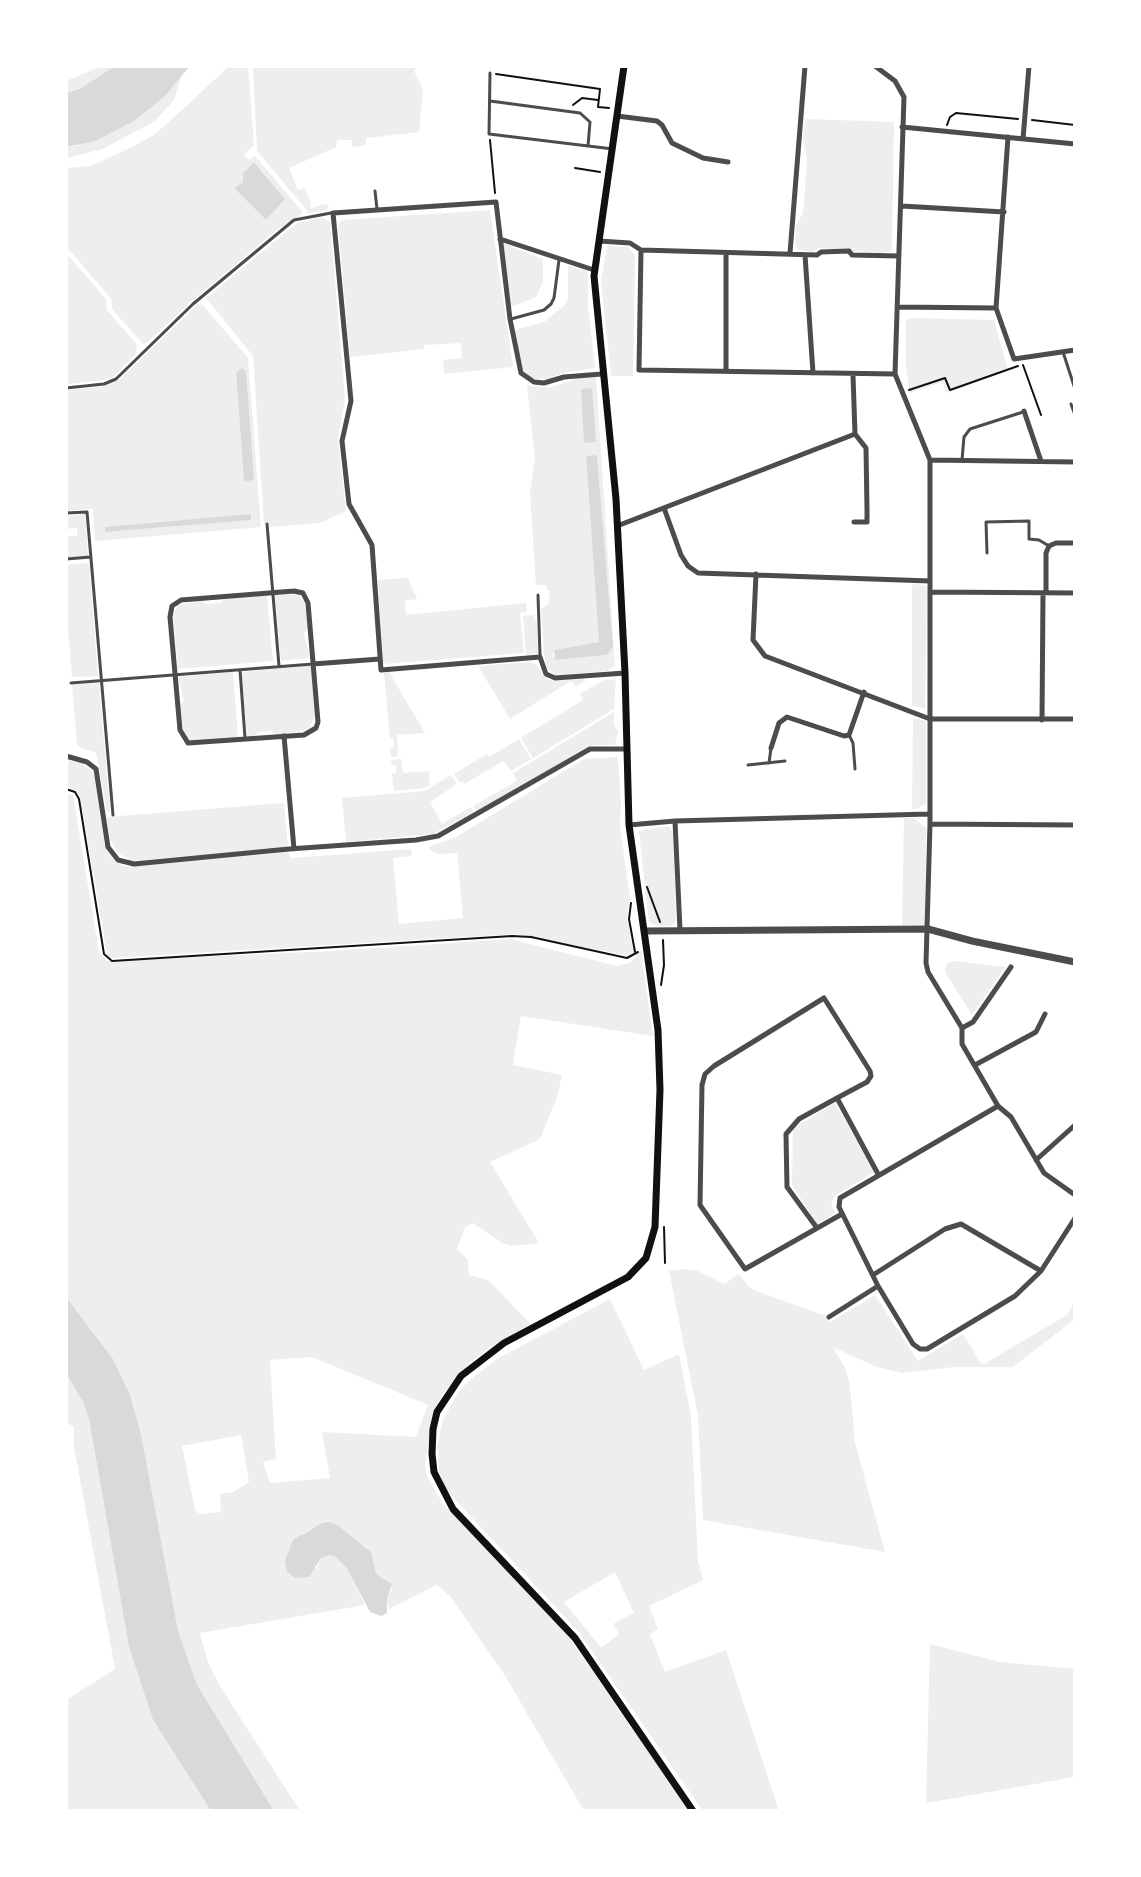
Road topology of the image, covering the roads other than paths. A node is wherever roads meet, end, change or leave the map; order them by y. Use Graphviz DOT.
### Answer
graph roads {
  1 [pos="624,66"];
  2 [pos="805,66"];
  3 [pos="875,66"];
  4 [pos="1029,66"];
  5 [pos="490,73"];
  6 [pos="490,101"];
  7 [pos="618,113"];
  8 [pos="902,127"];
  9 [pos="1008,137"];
  10 [pos="1023,139"];
  11 [pos="1075,144"];
  12 [pos="588,146"];
  13 [pos="613,149"];
  14 [pos="728,162"];
  15 [pos="375,191"];
  16 [pos="902,206"];
  17 [pos="377,209"];
  18 [pos="1004,212"];
  19 [pos="333,213"];
  20 [pos="500,239"];
  21 [pos="599,241"];
  22 [pos="641,250"];
  23 [pos="726,253"];
  24 [pos="790,253"];
  25 [pos="805,255"];
  26 [pos="899,256"];
  27 [pos="559,260"];
  28 [pos="595,270"];
  29 [pos="898,307"];
  30 [pos="996,308"];
  31 [pos="510,319"];
  32 [pos="1075,350"];
  33 [pos="1063,352"];
  34 [pos="726,369"];
  35 [pos="602,374"];
  36 [pos="813,374"];
  37 [pos="895,374"];
  38 [pos="853,375"];
  39 [pos="66,388"];
  40 [pos="1075,389"];
  41 [pos="1071,404"];
  42 [pos="1024,411"];
  43 [pos="1075,415"];
  44 [pos="855,434"];
  45 [pos="930,460"];
  46 [pos="962,460"];
  47 [pos="1041,461"];
  48 [pos="1075,462"];
  49 [pos="664,508"];
  50 [pos="66,513"];
  51 [pos="854,522"];
  52 [pos="267,524"];
  53 [pos="617,526"];
  54 [pos="1075,543"];
  55 [pos="1049,546"];
  56 [pos="987,553"];
  57 [pos="91,557"];
  58 [pos="66,559"];
  59 [pos="756,574"];
  60 [pos="930,581"];
  61 [pos="930,592"];
  62 [pos="273,593"];
  63 [pos="1044,593"];
  64 [pos="1075,593"];
  65 [pos="538,595"];
  66 [pos="540,657"];
  67 [pos="380,659"];
  68 [pos="313,664"];
  69 [pos="279,666"];
  70 [pos="240,670"];
  71 [pos="625,673"];
  72 [pos="175,675"];
  73 [pos="101,681"];
  74 [pos="71,683"];
  75 [pos="864,692"];
  76 [pos="930,719"];
  77 [pos="1075,719"];
  78 [pos="1042,720"];
  79 [pos="849,735"];
  80 [pos="284,736"];
  81 [pos="245,740"];
  82 [pos="771,748"];
  83 [pos="626,749"];
  84 [pos="66,756"];
  85 [pos="785,761"];
  86 [pos="769,763"];
  87 [pos="748,765"];
  88 [pos="855,769"];
  89 [pos="929,814"];
  90 [pos="113,815"];
  91 [pos="675,821"];
  92 [pos="930,824"];
  93 [pos="629,825"];
  94 [pos="1075,825"];
  95 [pos="294,849"];
  96 [pos="928,929"];
  97 [pos="680,930"];
  98 [pos="645,931"];
  99 [pos="1075,962"];
  100 [pos="1011,967"];
  101 [pos="1045,1014"];
  102 [pos="962,1028"];
  103 [pos="975,1065"];
  104 [pos="837,1098"];
  105 [pos="998,1106"];
  106 [pos="1075,1125"];
  107 [pos="1036,1160"];
  108 [pos="878,1174"];
  109 [pos="1075,1195"];
  110 [pos="842,1214"];
  111 [pos="1075,1218"];
  112 [pos="817,1228"];
  113 [pos="1041,1271"];
  114 [pos="873,1275"];
  115 [pos="878,1286"];
  116 [pos="829,1317"];
  117 [pos="693,1811"];
  1 -- 7 [label="main road"];
  2 -- 24 [label="street"];
  3 -- 8 [label="street"];
  4 -- 10 [label="street"];
  5 -- 6 [label="lane"];
  6 -- 12 [label="lane"];
  6 -- 12 [label="lane"];
  7 -- 13 [label="main road"];
  7 -- 14 [label="street"];
  8 -- 9 [label="street"];
  8 -- 16 [label="street"];
  9 -- 10 [label="street"];
  9 -- 18 [label="street"];
  10 -- 11 [label="street"];
  12 -- 13 [label="lane"];
  13 -- 21 [label="main road"];
  15 -- 17 [label="lane"];
  16 -- 18 [label="street"];
  16 -- 26 [label="street"];
  17 -- 19 [label="street"];
  17 -- 20 [label="street"];
  18 -- 30 [label="street"];
  19 -- 39 [label="lane"];
  19 -- 67 [label="street"];
  20 -- 27 [label="street"];
  20 -- 31 [label="street"];
  21 -- 22 [label="street"];
  21 -- 28 [label="main road"];
  22 -- 23 [label="street"];
  22 -- 34 [label="street"];
  23 -- 24 [label="street"];
  23 -- 34 [label="street"];
  24 -- 25 [label="street"];
  25 -- 26 [label="street"];
  25 -- 36 [label="street"];
  26 -- 29 [label="street"];
  27 -- 28 [label="street"];
  27 -- 31 [label="lane"];
  28 -- 35 [label="main road"];
  29 -- 30 [label="street"];
  29 -- 37 [label="street"];
  30 -- 33 [label="street"];
  31 -- 35 [label="street"];
  32 -- 33 [label="street"];
  33 -- 40 [label="lane"];
  34 -- 36 [label="street"];
  35 -- 53 [label="main road"];
  36 -- 38 [label="street"];
  37 -- 38 [label="street"];
  37 -- 45 [label="street"];
  38 -- 44 [label="street"];
  41 -- 43 [label="lane"];
  42 -- 46 [label="lane"];
  42 -- 47 [label="street"];
  44 -- 49 [label="street"];
  44 -- 51 [label="street"];
  45 -- 46 [label="street"];
  45 -- 60 [label="street"];
  46 -- 47 [label="street"];
  47 -- 48 [label="street"];
  49 -- 53 [label="street"];
  49 -- 59 [label="street"];
  50 -- 57 [label="lane"];
  52 -- 62 [label="lane"];
  53 -- 71 [label="main road"];
  54 -- 55 [label="street"];
  55 -- 56 [label="lane"];
  55 -- 63 [label="street"];
  57 -- 58 [label="lane"];
  57 -- 73 [label="lane"];
  59 -- 60 [label="street"];
  59 -- 75 [label="street"];
  60 -- 61 [label="street"];
  61 -- 63 [label="street"];
  61 -- 76 [label="street"];
  62 -- 68 [label="street"];
  62 -- 69 [label="lane"];
  62 -- 72 [label="street"];
  63 -- 64 [label="street"];
  63 -- 78 [label="street"];
  65 -- 66 [label="lane"];
  66 -- 67 [label="street"];
  66 -- 71 [label="street"];
  67 -- 68 [label="street"];
  68 -- 69 [label="lane"];
  68 -- 80 [label="street"];
  69 -- 70 [label="lane"];
  70 -- 72 [label="lane"];
  70 -- 81 [label="lane"];
  71 -- 83 [label="main road"];
  72 -- 73 [label="lane"];
  72 -- 81 [label="street"];
  73 -- 74 [label="lane"];
  73 -- 90 [label="lane"];
  75 -- 76 [label="street"];
  75 -- 79 [label="street"];
  76 -- 78 [label="street"];
  76 -- 89 [label="street"];
  77 -- 78 [label="street"];
  79 -- 82 [label="street"];
  79 -- 88 [label="lane"];
  80 -- 81 [label="street"];
  80 -- 95 [label="street"];
  82 -- 86 [label="lane"];
  83 -- 93 [label="main road"];
  83 -- 95 [label="street"];
  84 -- 95 [label="street"];
  85 -- 86 [label="lane"];
  86 -- 87 [label="lane"];
  89 -- 91 [label="street"];
  89 -- 92 [label="street"];
  91 -- 93 [label="street"];
  91 -- 97 [label="street"];
  92 -- 94 [label="street"];
  92 -- 96 [label="street"];
  93 -- 98 [label="main road"];
  96 -- 97 [label="street"];
  96 -- 99 [label="street"];
  96 -- 102 [label="street"];
  97 -- 98 [label="street"];
  98 -- 117 [label="main road"];
  100 -- 102 [label="street"];
  101 -- 103 [label="street"];
  102 -- 103 [label="street"];
  103 -- 105 [label="street"];
  104 -- 108 [label="street"];
  104 -- 112 [label="street"];
  104 -- 112 [label="street"];
  105 -- 107 [label="street"];
  105 -- 108 [label="street"];
  106 -- 107 [label="street"];
  107 -- 109 [label="street"];
  108 -- 110 [label="street"];
  110 -- 112 [label="street"];
  110 -- 114 [label="street"];
  111 -- 113 [label="street"];
  113 -- 114 [label="street"];
  113 -- 115 [label="street"];
  114 -- 115 [label="street"];
  115 -- 116 [label="street"];
}
